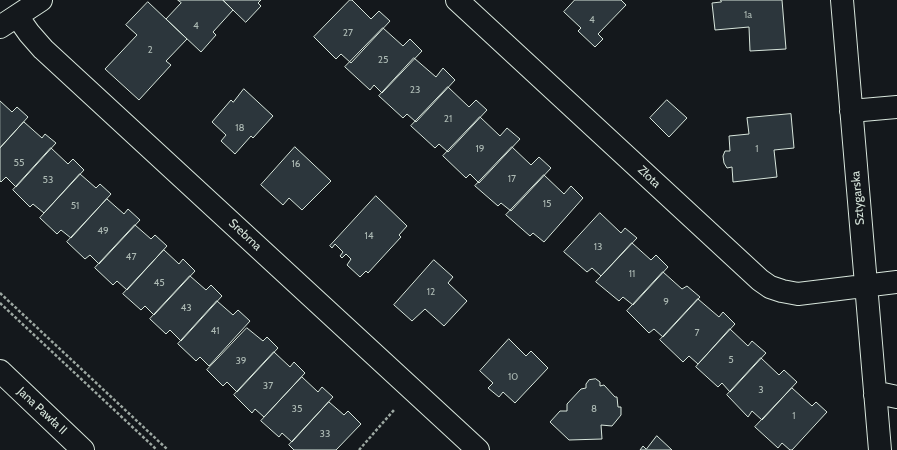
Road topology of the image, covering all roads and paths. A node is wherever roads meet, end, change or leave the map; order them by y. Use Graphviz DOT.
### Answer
graph roads {
  1 [pos="41,0"];
  2 [pos="457,0"];
  3 [pos="842,0"];
  4 [pos="8,22"];
  5 [pos="897,107"];
  6 [pos="851,111"];
  7 [pos="897,282"];
  8 [pos="866,285"];
  9 [pos="0,292"];
  10 [pos="0,303"];
  11 [pos="0,371"];
  12 [pos="412,390"];
  13 [pos="875,395"];
  14 [pos="897,397"];
  15 [pos="83,450"];
  16 [pos="157,450"];
  17 [pos="168,450"];
  18 [pos="359,450"];
  19 [pos="478,450"];
  20 [pos="880,450"];
  1 -- 4 [label="street"];
  2 -- 8 [label="street, Złota"];
  3 -- 6 [label="street, Sztygarska"];
  4 -- 12 [label="street, Srebrna"];
  5 -- 6 [label="street"];
  6 -- 8 [label="street, Sztygarska"];
  7 -- 8 [label="street"];
  8 -- 13 [label="street, Sztygarska"];
  9 -- 17 [label="path"];
  10 -- 16 [label="path"];
  11 -- 15 [label="street, Jana Pawła II"];
  12 -- 18 [label="path"];
  12 -- 19 [label="street, Srebrna"];
  13 -- 14 [label="street"];
  13 -- 20 [label="street, Sztygarska"];
}
